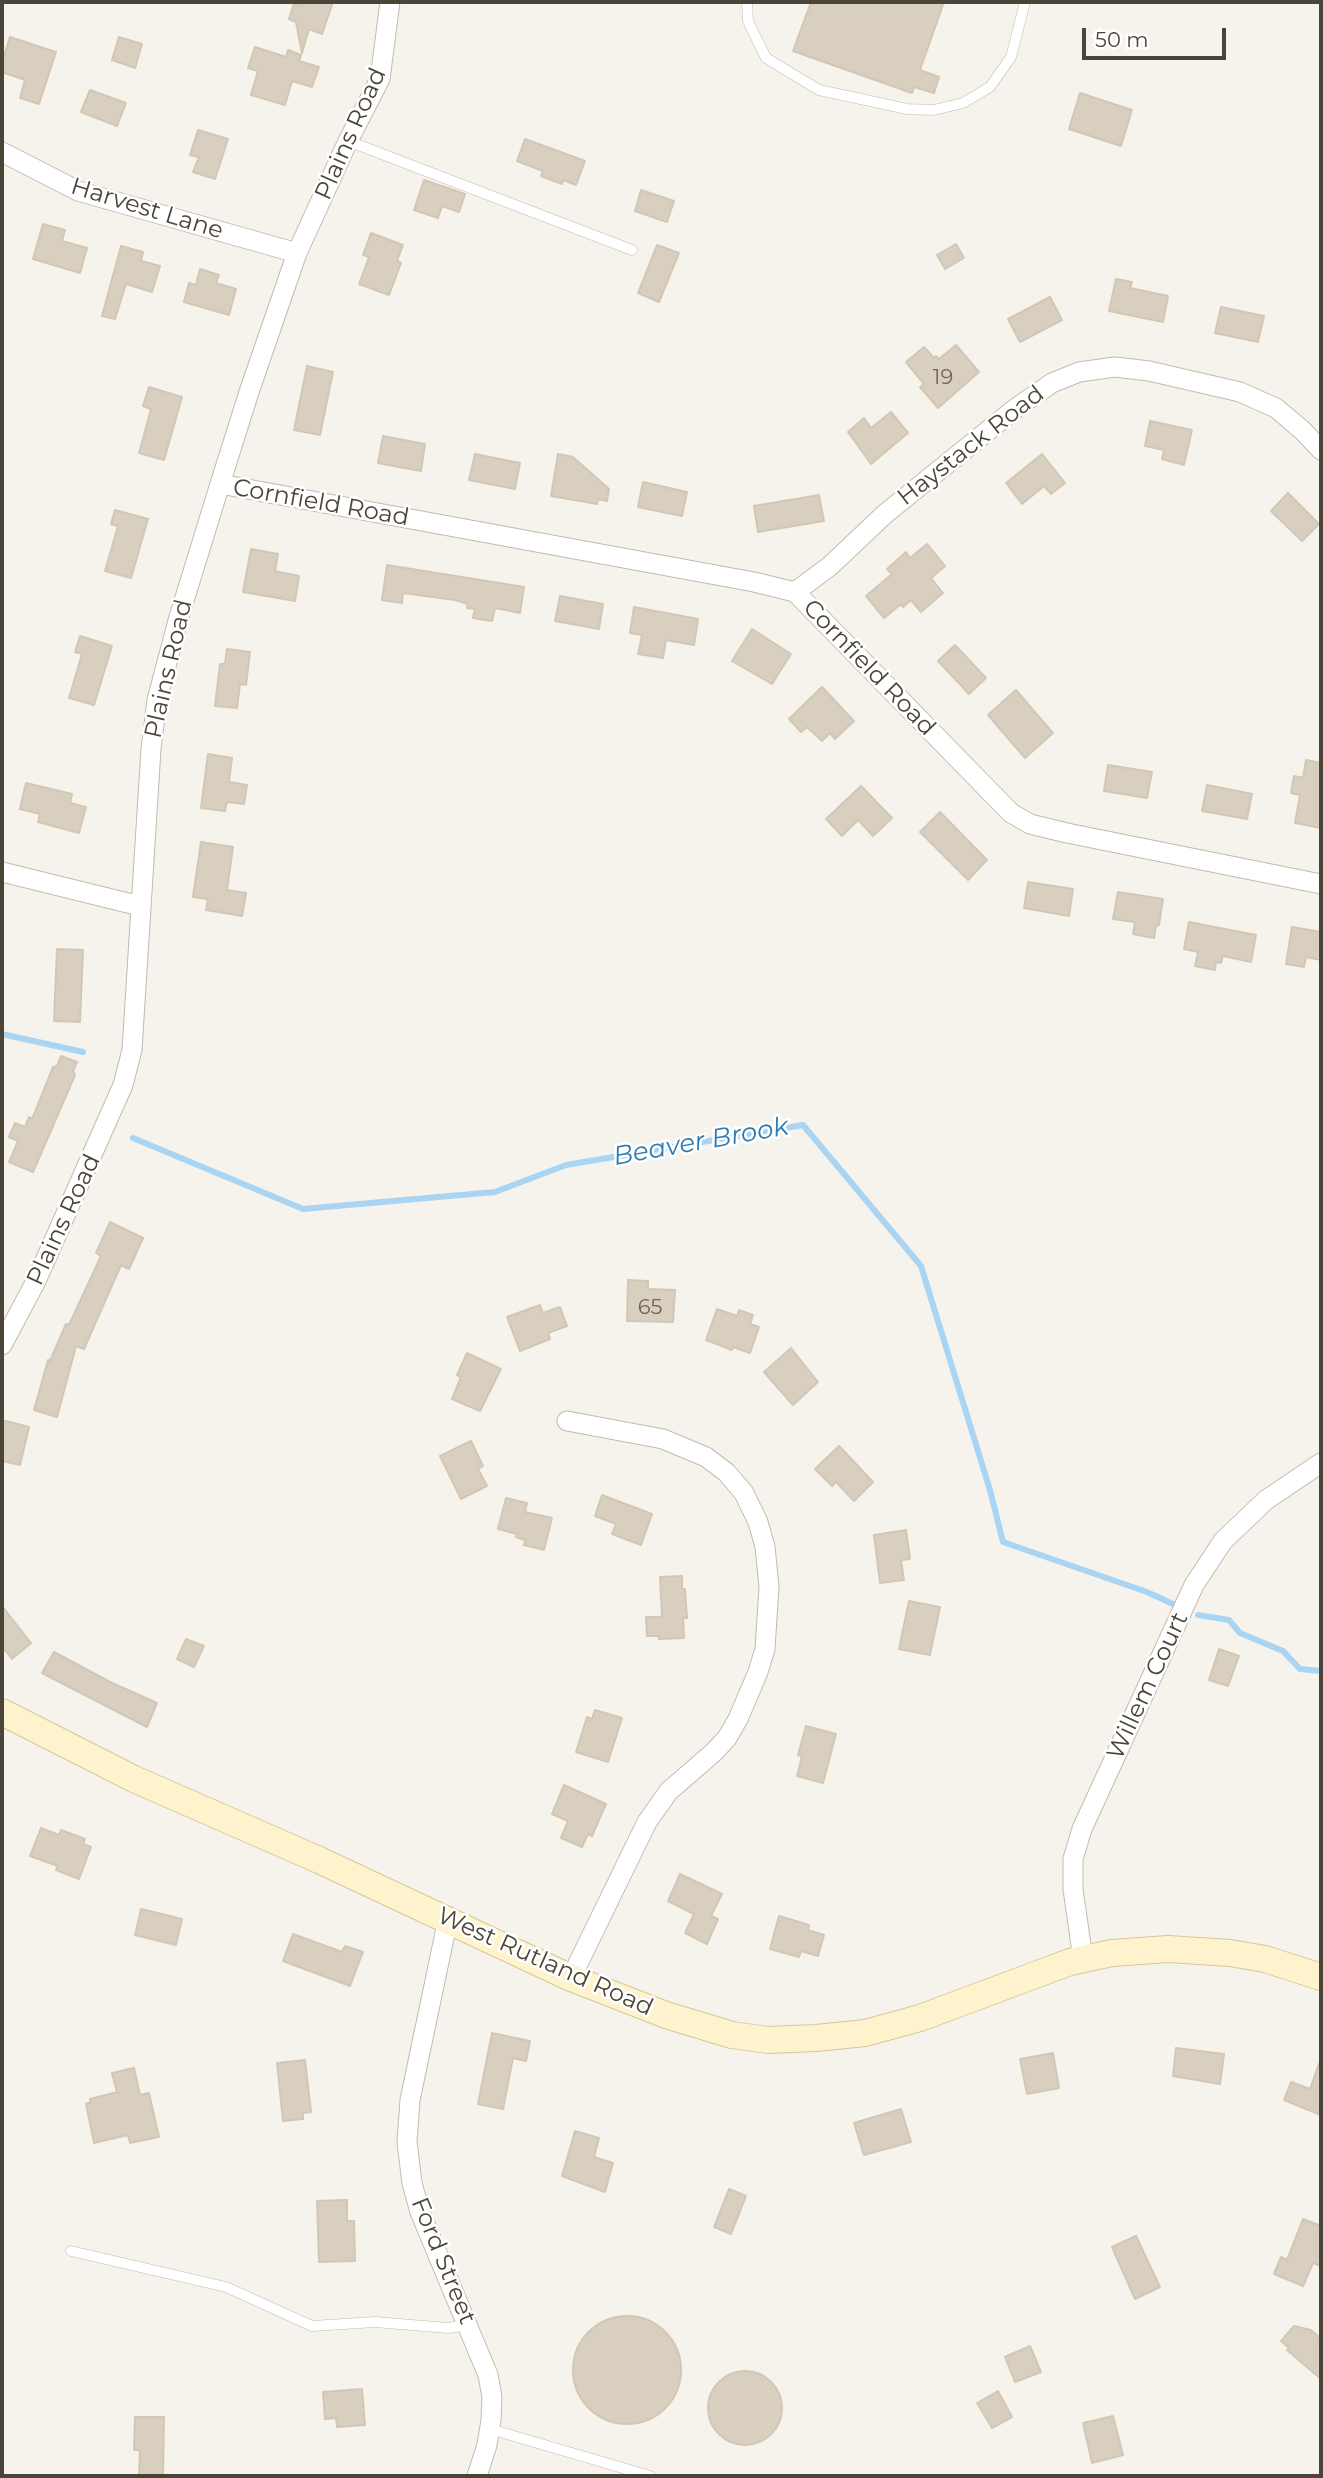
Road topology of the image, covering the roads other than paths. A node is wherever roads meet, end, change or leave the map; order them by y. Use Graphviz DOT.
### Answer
graph roads {
  1 [pos="390,2"];
  2 [pos="747,2"];
  3 [pos="1025,2"];
  4 [pos="348,141"];
  5 [pos="2,152"];
  6 [pos="632,250"];
  7 [pos="297,253"];
  8 [pos="1321,450"];
  9 [pos="220,484"];
  10 [pos="795,592"];
  11 [pos="2,872"];
  12 [pos="1321,884"];
  13 [pos="140,906"];
  14 [pos="2,1345"];
  15 [pos="568,1421"];
  16 [pos="1321,1463"];
  17 [pos="2,1712"];
  18 [pos="448,1919"];
  19 [pos="1083,1959"];
  20 [pos="1321,1977"];
  21 [pos="571,1978"];
  22 [pos="71,2251"];
  23 [pos="468,2325"];
  24 [pos="490,2429"];
  25 [pos="477,2476"];
  26 [pos="650,2476"];
  1 -- 4 [label="street, Plains Road"];
  2 -- 3 [label="lane"];
  4 -- 6 [label="lane"];
  4 -- 7 [label="street, Plains Road"];
  5 -- 7 [label="street, Harvest Lane"];
  7 -- 9 [label="street, Plains Road"];
  8 -- 10 [label="street, Haystack Road"];
  9 -- 10 [label="street, Cornfield Road"];
  9 -- 13 [label="street, Plains Road"];
  10 -- 12 [label="street, Cornfield Road"];
  11 -- 13 [label="street"];
  13 -- 14 [label="street, Plains Road"];
  15 -- 21 [label="street"];
  16 -- 19 [label="street, Willem Court"];
  17 -- 18 [label="main road, West Rutland Road"];
  18 -- 21 [label="main road, West Rutland Road"];
  18 -- 23 [label="street, Ford Street"];
  19 -- 20 [label="main road, West Rutland Road"];
  19 -- 21 [label="main road, West Rutland Road"];
  22 -- 23 [label="lane"];
  23 -- 24 [label="street, Ford Street"];
  24 -- 25 [label="street, Ford Street"];
  24 -- 26 [label="lane"];
}
